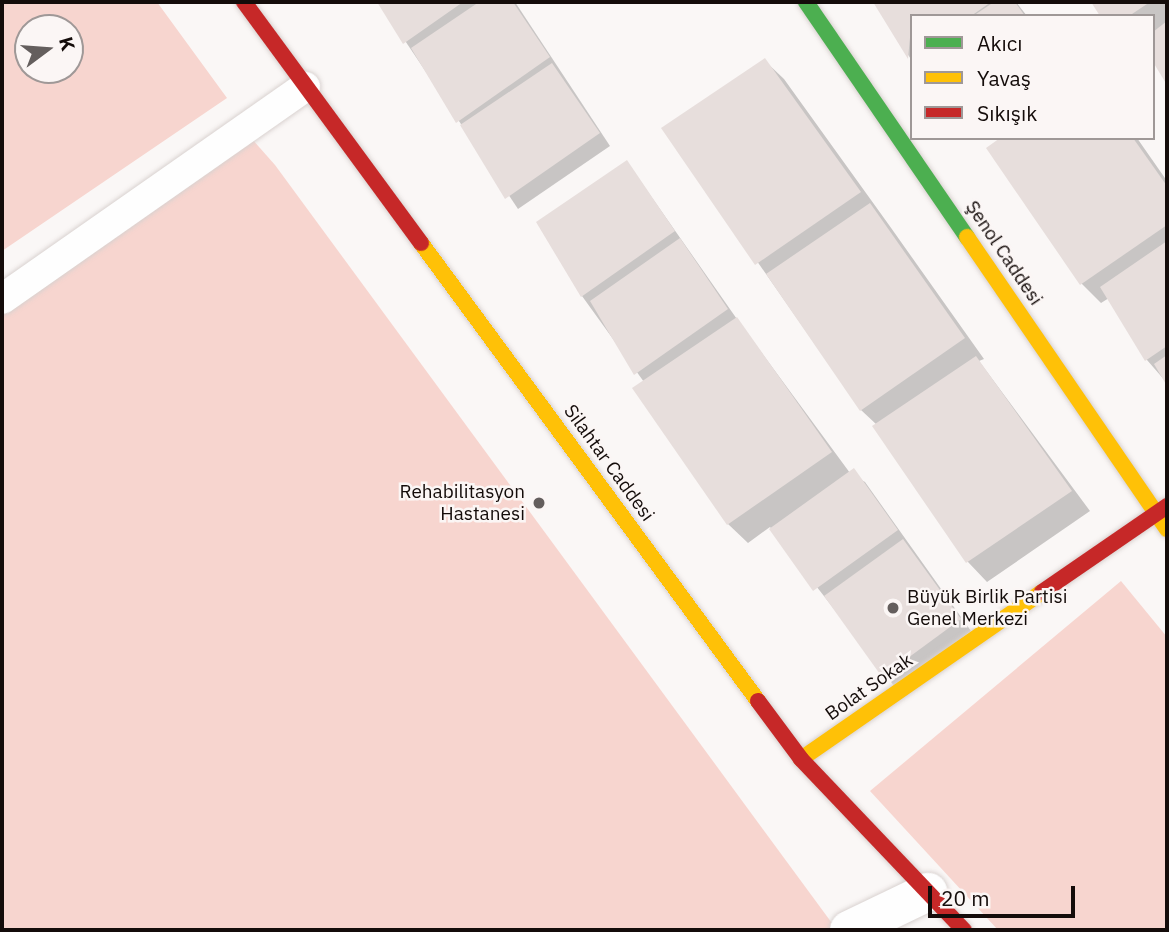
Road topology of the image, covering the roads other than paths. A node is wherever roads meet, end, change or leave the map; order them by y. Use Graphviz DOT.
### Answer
graph roads {
  1 [pos="244,2"];
  2 [pos="806,2"];
  3 [pos="305,87"];
  4 [pos="2,299"];
  5 [pos="1162,509"];
  6 [pos="1167,529"];
  7 [pos="802,759"];
  8 [pos="929,892"];
  9 [pos="849,930"];
  10 [pos="964,930"];
  1 -- 3 [label="main road, Silahtar Caddesi"];
  2 -- 5 [label="main road, Şenol Caddesi"];
  3 -- 4 [label="lane"];
  3 -- 7 [label="main road, Silahtar Caddesi"];
  5 -- 6 [label="main road, Şenol Caddesi"];
  5 -- 7 [label="main road, Bolat Sokak"];
  7 -- 8 [label="main road, Silahtar Caddesi"];
  8 -- 9 [label="street"];
  8 -- 10 [label="main road, Silahtar Caddesi"];
}
